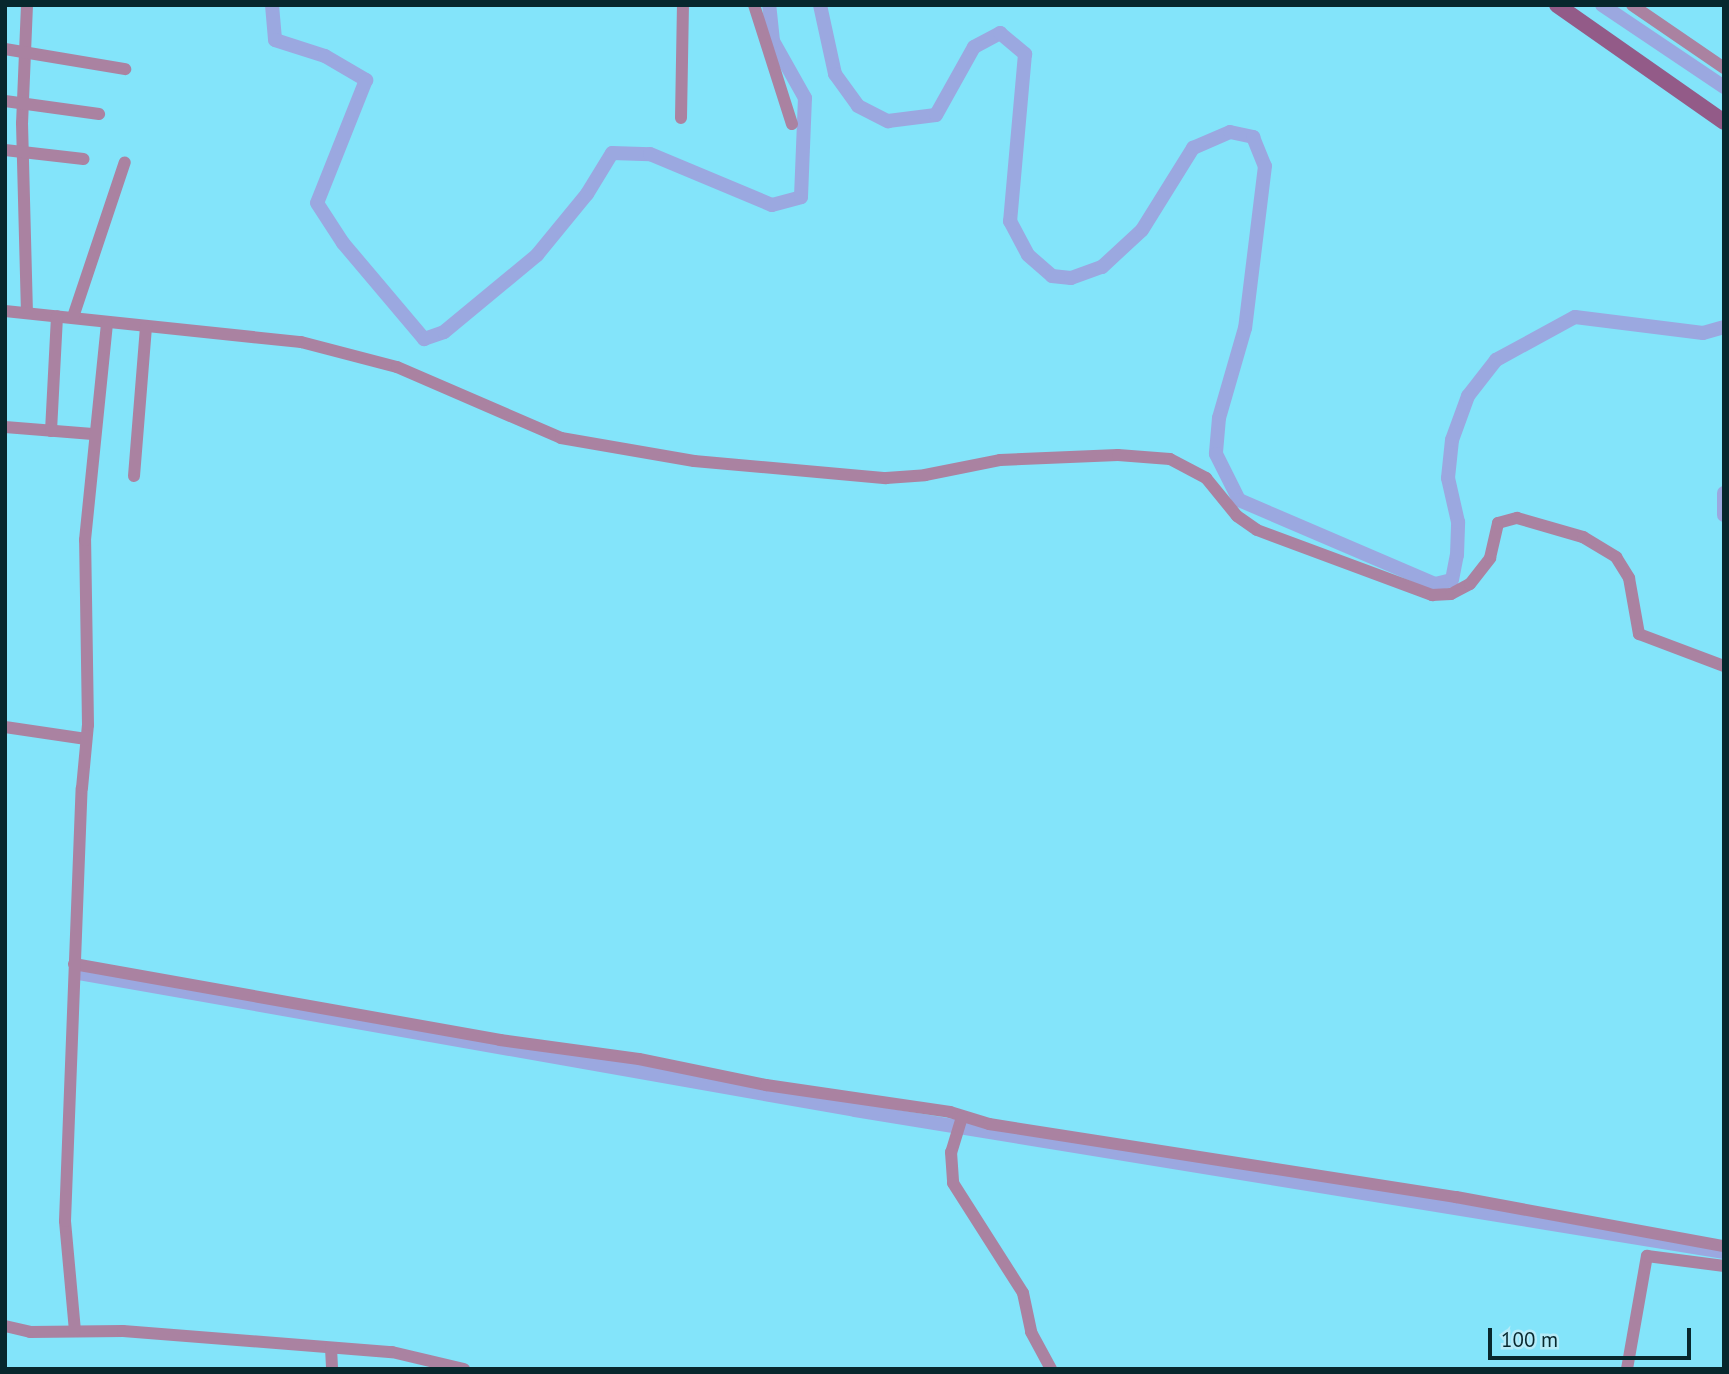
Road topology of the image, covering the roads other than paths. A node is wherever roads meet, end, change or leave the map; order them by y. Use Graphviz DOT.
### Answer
graph roads {
  1 [pos="27,5"];
  2 [pos="683,5"];
  3 [pos="754,5"];
  4 [pos="1557,5"];
  5 [pos="1632,5"];
  6 [pos="5,49"];
  7 [pos="26,52"];
  8 [pos="1724,68"];
  9 [pos="125,69"];
  10 [pos="5,101"];
  11 [pos="23,103"];
  12 [pos="99,114"];
  13 [pos="681,118"];
  14 [pos="1724,122"];
  15 [pos="792,124"];
  16 [pos="5,150"];
  17 [pos="22,152"];
  18 [pos="83,159"];
  19 [pos="125,162"];
  20 [pos="5,312"];
  21 [pos="27,313"];
  22 [pos="58,316"];
  23 [pos="73,317"];
  24 [pos="107,323"];
  25 [pos="146,326"];
  26 [pos="5,427"];
  27 [pos="51,431"];
  28 [pos="93,434"];
  29 [pos="134,476"];
  30 [pos="1724,666"];
  31 [pos="5,727"];
  32 [pos="86,739"];
  33 [pos="74,964"];
  34 [pos="961,1119"];
  35 [pos="1724,1246"];
  36 [pos="1724,1266"];
  37 [pos="5,1326"];
  38 [pos="75,1331"];
  39 [pos="331,1348"];
  40 [pos="332,1369"];
  41 [pos="464,1369"];
  42 [pos="1051,1369"];
  43 [pos="1627,1369"];
  1 -- 7 [label="street"];
  2 -- 13 [label="street"];
  3 -- 15 [label="street"];
  4 -- 14 [label="main road"];
  5 -- 8 [label="street"];
  6 -- 7 [label="street"];
  7 -- 9 [label="street"];
  7 -- 11 [label="street"];
  10 -- 11 [label="street"];
  11 -- 12 [label="street"];
  11 -- 17 [label="street"];
  16 -- 17 [label="street"];
  17 -- 18 [label="street"];
  17 -- 21 [label="street"];
  19 -- 23 [label="street"];
  20 -- 21 [label="street"];
  21 -- 22 [label="street"];
  22 -- 23 [label="street"];
  22 -- 27 [label="street"];
  23 -- 24 [label="street"];
  24 -- 25 [label="street"];
  24 -- 28 [label="street"];
  25 -- 29 [label="street"];
  25 -- 30 [label="street"];
  26 -- 27 [label="street"];
  27 -- 28 [label="street"];
  28 -- 32 [label="street"];
  31 -- 32 [label="street"];
  32 -- 33 [label="street"];
  33 -- 34 [label="street"];
  33 -- 38 [label="street"];
  34 -- 35 [label="street"];
  34 -- 42 [label="street"];
  36 -- 43 [label="street"];
  37 -- 38 [label="street"];
  38 -- 39 [label="street"];
  39 -- 40 [label="street"];
  39 -- 41 [label="street"];
}
